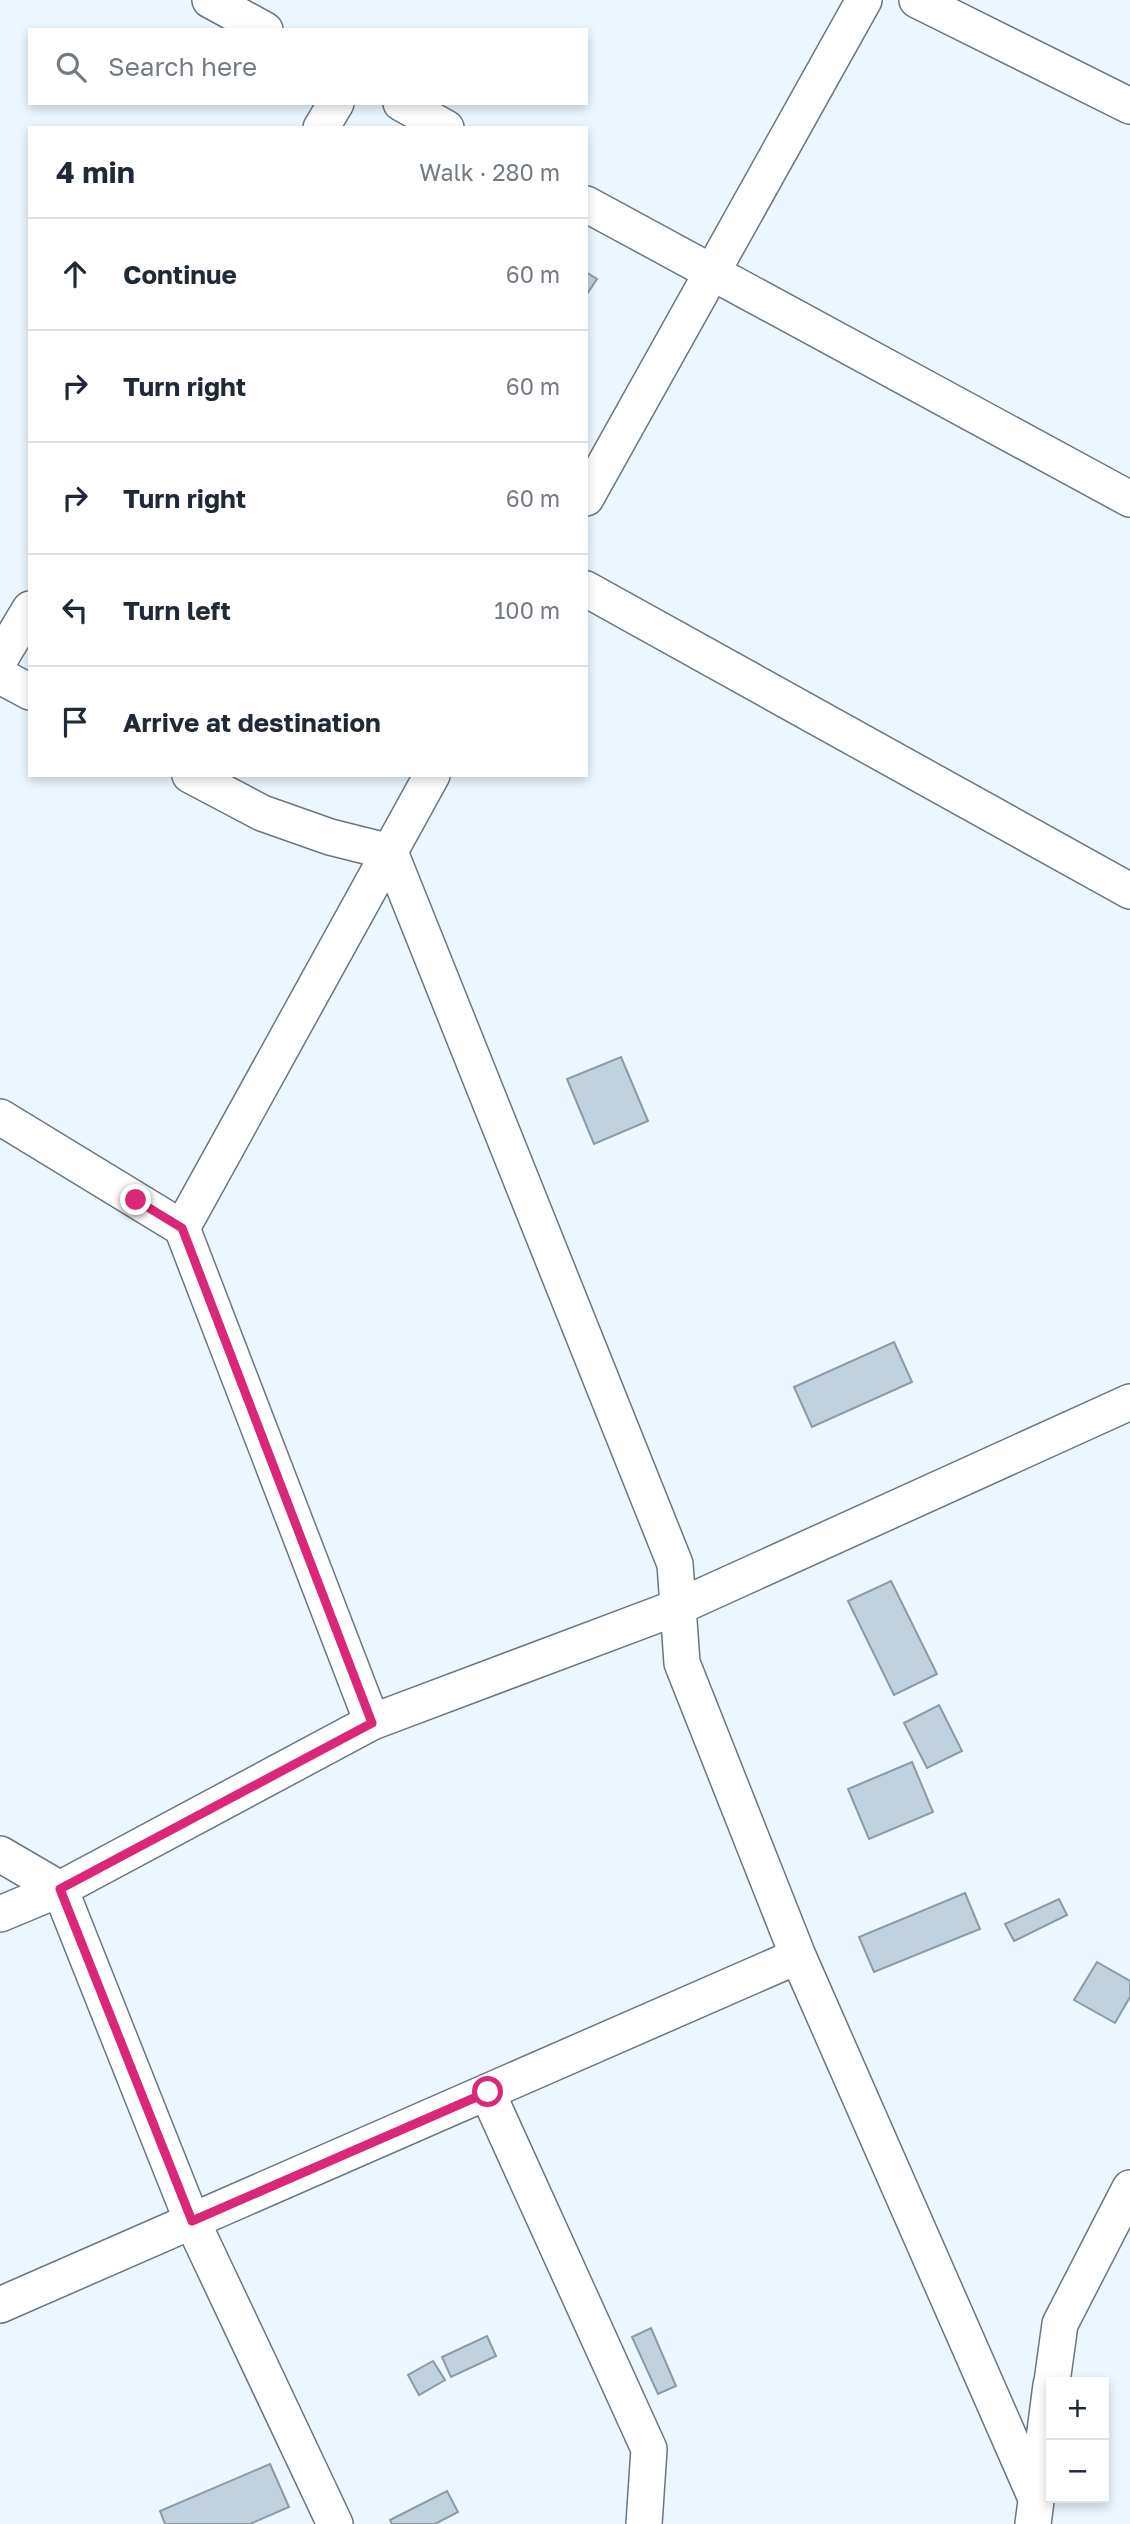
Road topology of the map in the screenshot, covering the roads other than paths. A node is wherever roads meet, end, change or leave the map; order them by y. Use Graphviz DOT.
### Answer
graph roads {
  1 [pos="210,0"];
  2 [pos="863,0"];
  3 [pos="917,0"];
  4 [pos="261,28"];
  5 [pos="335,105"];
  6 [pos="405,105"];
  7 [pos="1130,106"];
  8 [pos="322,126"];
  9 [pos="442,126"];
  10 [pos="588,205"];
  11 [pos="712,272"];
  12 [pos="588,494"];
  13 [pos="1130,499"];
  14 [pos="588,590"];
  15 [pos="28,612"];
  16 [pos="0,659"];
  17 [pos="0,676"];
  18 [pos="28,691"];
  19 [pos="194,777"];
  20 [pos="431,777"];
  21 [pos="390,852"];
  22 [pos="1130,891"];
  23 [pos="0,1117"];
  24 [pos="182,1228"];
  25 [pos="1130,1402"];
  26 [pos="678,1607"];
  27 [pos="372,1723"];
  28 [pos="0,1854"];
  29 [pos="60,1889"];
  30 [pos="0,1914"];
  31 [pos="798,1956"];
  32 [pos="488,2092"];
  33 [pos="1130,2188"];
  34 [pos="192,2221"];
  35 [pos="0,2305"];
  36 [pos="1052,2377"];
  37 [pos="1046,2421"];
  38 [pos="1034,2510"];
  39 [pos="335,2524"];
  40 [pos="644,2524"];
  1 -- 4 [label="street"];
  2 -- 11 [label="street"];
  3 -- 7 [label="street"];
  5 -- 8 [label="street"];
  6 -- 9 [label="street"];
  10 -- 11 [label="street"];
  11 -- 12 [label="street"];
  11 -- 13 [label="street"];
  14 -- 22 [label="street"];
  15 -- 16 [label="street"];
  17 -- 18 [label="street"];
  19 -- 21 [label="street"];
  20 -- 21 [label="street"];
  21 -- 24 [label="street"];
  21 -- 26 [label="street"];
  23 -- 24 [label="street"];
  24 -- 27 [label="street"];
  25 -- 26 [label="street"];
  26 -- 27 [label="street"];
  26 -- 31 [label="street"];
  27 -- 29 [label="street"];
  28 -- 29 [label="street"];
  29 -- 30 [label="street"];
  29 -- 34 [label="street"];
  31 -- 32 [label="street"];
  31 -- 38 [label="street"];
  32 -- 34 [label="street"];
  32 -- 40 [label="street"];
  33 -- 36 [label="street"];
  34 -- 35 [label="street"];
  34 -- 39 [label="street"];
  37 -- 38 [label="street"];
}
